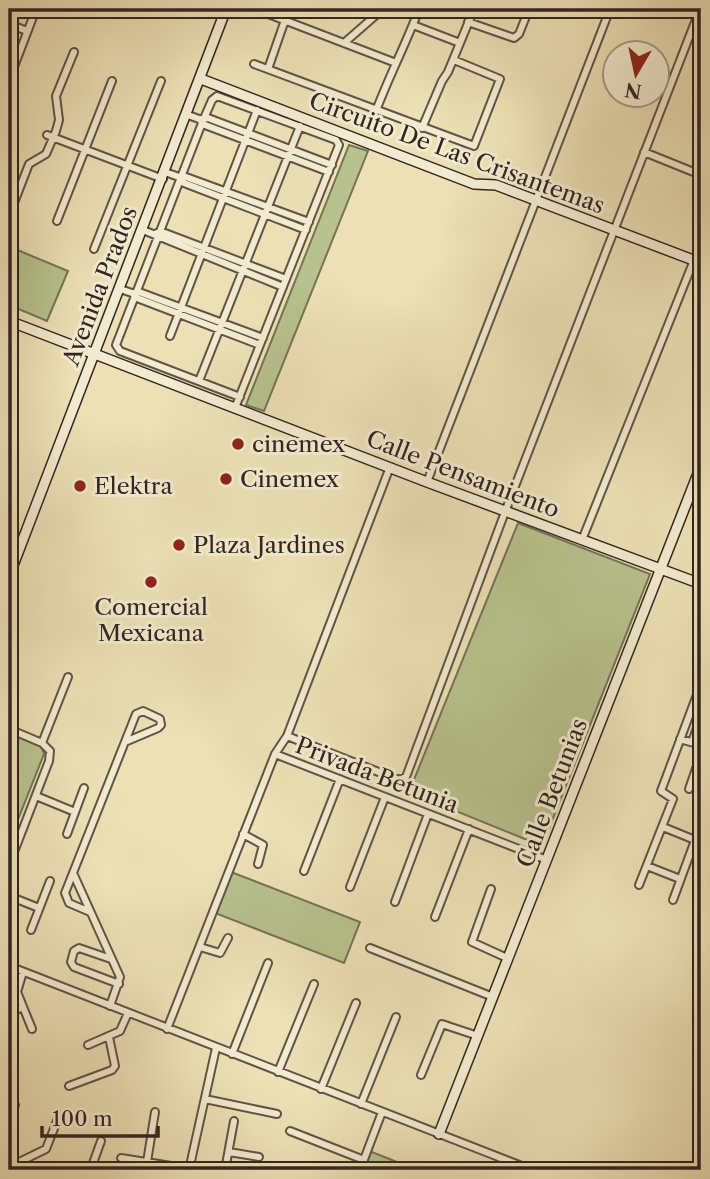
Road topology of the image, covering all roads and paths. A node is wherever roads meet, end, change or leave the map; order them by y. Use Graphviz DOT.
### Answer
graph roads {
  1 [pos="36,9"];
  2 [pos="226,9"];
  3 [pos="255,9"];
  4 [pos="383,9"];
  5 [pos="419,9"];
  6 [pos="474,9"];
  7 [pos="529,9"];
  8 [pos="610,9"];
  9 [pos="701,9"];
  10 [pos="285,20"];
  11 [pos="468,22"];
  12 [pos="9,24"];
  13 [pos="413,25"];
  14 [pos="27,31"];
  15 [pos="344,43"];
  16 [pos="460,43"];
  17 [pos="74,52"];
  18 [pos="454,60"];
  19 [pos="254,64"];
  20 [pos="396,64"];
  21 [pos="268,69"];
  22 [pos="201,79"];
  23 [pos="9,80"];
  24 [pos="112,81"];
  25 [pos="161,81"];
  26 [pos="257,110"];
  27 [pos="376,111"];
  28 [pos="188,115"];
  29 [pos="202,120"];
  30 [pos="300,126"];
  31 [pos="422,128"];
  32 [pos="50,136"];
  33 [pos="247,138"];
  34 [pos="84,150"];
  35 [pos="644,152"];
  36 [pos="289,153"];
  37 [pos="127,165"];
  38 [pos="331,169"];
  39 [pos="164,175"];
  40 [pos="701,175"];
  41 [pos="181,178"];
  42 [pos="225,195"];
  43 [pos="537,200"];
  44 [pos="12,208"];
  45 [pos="266,211"];
  46 [pos="57,221"];
  47 [pos="307,226"];
  48 [pos="613,229"];
  49 [pos="143,230"];
  50 [pos="157,234"];
  51 [pos="205,247"];
  52 [pos="94,249"];
  53 [pos="201,256"];
  54 [pos="697,261"];
  55 [pos="246,264"];
  56 [pos="243,272"];
  57 [pos="286,279"];
  58 [pos="282,287"];
  59 [pos="120,289"];
  60 [pos="134,294"];
  61 [pos="180,311"];
  62 [pos="9,321"];
  63 [pos="222,327"];
  64 [pos="170,336"];
  65 [pos="261,341"];
  66 [pos="94,354"];
  67 [pos="200,381"];
  68 [pos="240,397"];
  69 [pos="235,408"];
  70 [pos="390,467"];
  71 [pos="701,469"];
  72 [pos="427,482"];
  73 [pos="505,512"];
  74 [pos="582,540"];
  75 [pos="661,568"];
  76 [pos="9,576"];
  77 [pos="701,584"];
  78 [pos="68,677"];
  79 [pos="701,684"];
  80 [pos="701,717"];
  81 [pos="9,729"];
  82 [pos="287,736"];
  83 [pos="680,738"];
  84 [pos="125,742"];
  85 [pos="692,742"];
  86 [pos="43,743"];
  87 [pos="701,746"];
  88 [pos="275,754"];
  89 [pos="701,754"];
  90 [pos="340,779"];
  91 [pos="85,788"];
  92 [pos="689,789"];
  93 [pos="36,796"];
  94 [pos="385,797"];
  95 [pos="75,812"];
  96 [pos="428,814"];
  97 [pos="701,824"];
  98 [pos="663,827"];
  99 [pos="468,829"];
  100 [pos="67,834"];
  101 [pos="243,834"];
  102 [pos="695,840"];
  103 [pos="11,851"];
  104 [pos="547,860"];
  105 [pos="258,864"];
  106 [pos="9,865"];
  107 [pos="646,866"];
  108 [pos="304,871"];
  109 [pos="73,872"];
  110 [pos="680,879"];
  111 [pos="50,881"];
  112 [pos="639,885"];
  113 [pos="350,887"];
  114 [pos="491,889"];
  115 [pos="9,896"];
  116 [pos="673,900"];
  117 [pos="395,902"];
  118 [pos="39,908"];
  119 [pos="90,912"];
  120 [pos="435,917"];
  121 [pos="31,930"];
  122 [pos="228,938"];
  123 [pos="200,947"];
  124 [pos="370,948"];
  125 [pos="507,958"];
  126 [pos="111,959"];
  127 [pos="268,963"];
  128 [pos="9,966"];
  129 [pos="23,972"];
  130 [pos="119,984"];
  131 [pos="314,984"];
  132 [pos="493,997"];
  133 [pos="356,1003"];
  134 [pos="110,1006"];
  135 [pos="23,1007"];
  136 [pos="9,1013"];
  137 [pos="128,1013"];
  138 [pos="396,1017"];
  139 [pos="32,1029"];
  140 [pos="167,1029"];
  141 [pos="478,1036"];
  142 [pos="108,1037"];
  143 [pos="88,1045"];
  144 [pos="216,1048"];
  145 [pos="9,1054"];
  146 [pos="232,1054"];
  147 [pos="13,1064"];
  148 [pos="278,1072"];
  149 [pos="421,1075"];
  150 [pos="69,1086"];
  151 [pos="321,1089"];
  152 [pos="205,1099"];
  153 [pos="361,1104"];
  154 [pos="15,1105"];
  155 [pos="155,1112"];
  156 [pos="382,1112"];
  157 [pos="276,1114"];
  158 [pos="9,1121"];
  159 [pos="58,1121"];
  160 [pos="234,1121"];
  161 [pos="290,1131"];
  162 [pos="439,1134"];
  163 [pos="101,1141"];
  164 [pos="229,1152"];
  165 [pos="259,1157"];
  166 [pos="121,1158"];
  167 [pos="364,1160"];
  168 [pos="147,1162"];
  169 [pos="9,1167"];
  170 [pos="80,1170"];
  171 [pos="190,1170"];
  172 [pos="225,1170"];
  173 [pos="360,1170"];
  174 [pos="532,1170"];
  1 -- 14 [label="street"];
  2 -- 22 [label="street, Avenida Prados"];
  3 -- 10 [label="street"];
  4 -- 15 [label="street"];
  5 -- 13 [label="street"];
  6 -- 11 [label="street"];
  7 -- 11 [label="street"];
  8 -- 43 [label="street"];
  9 -- 35 [label="street"];
  10 -- 15 [label="street"];
  10 -- 21 [label="street"];
  11 -- 16 [label="street"];
  12 -- 14 [label="street"];
  13 -- 16 [label="street"];
  13 -- 20 [label="street"];
  14 -- 23 [label="street"];
  15 -- 20 [label="street"];
  16 -- 18 [label="street"];
  17 -- 32 [label="street"];
  18 -- 31 [label="street"];
  18 -- 31 [label="street"];
  19 -- 21 [label="street"];
  20 -- 27 [label="street"];
  21 -- 27 [label="street"];
  22 -- 28 [label="street, Avenida Prados"];
  22 -- 43 [label="street, Circuito De Las Crisantemas"];
  24 -- 34 [label="street"];
  25 -- 37 [label="street"];
  26 -- 29 [label="street"];
  26 -- 30 [label="street"];
  26 -- 33 [label="street"];
  27 -- 31 [label="street"];
  28 -- 29 [label="street"];
  28 -- 39 [label="street, Avenida Prados"];
  29 -- 33 [label="street"];
  29 -- 41 [label="street"];
  30 -- 36 [label="street"];
  30 -- 38 [label="street"];
  32 -- 34 [label="street"];
  32 -- 44 [label="street"];
  33 -- 36 [label="street"];
  33 -- 42 [label="street"];
  34 -- 37 [label="street"];
  34 -- 46 [label="street"];
  35 -- 40 [label="street"];
  35 -- 48 [label="street"];
  36 -- 38 [label="street"];
  36 -- 45 [label="street"];
  37 -- 39 [label="street"];
  37 -- 52 [label="street"];
  38 -- 47 [label="street"];
  39 -- 41 [label="street"];
  39 -- 49 [label="street, Avenida Prados"];
  41 -- 42 [label="street"];
  41 -- 50 [label="street"];
  42 -- 45 [label="street"];
  42 -- 51 [label="street"];
  43 -- 48 [label="street, Circuito De Las Crisantemas"];
  43 -- 72 [label="street"];
  45 -- 47 [label="street"];
  45 -- 55 [label="street"];
  47 -- 57 [label="street"];
  48 -- 54 [label="street, Circuito De Las Crisantemas"];
  48 -- 73 [label="street"];
  49 -- 50 [label="street"];
  49 -- 59 [label="street, Avenida Prados"];
  50 -- 51 [label="street"];
  50 -- 53 [label="street"];
  50 -- 60 [label="street"];
  51 -- 53 [label="street"];
  51 -- 55 [label="street"];
  53 -- 56 [label="street"];
  53 -- 61 [label="street"];
  54 -- 74 [label="street"];
  55 -- 56 [label="street"];
  55 -- 57 [label="street"];
  56 -- 58 [label="street"];
  56 -- 63 [label="street"];
  57 -- 58 [label="street"];
  58 -- 65 [label="street"];
  59 -- 60 [label="street"];
  59 -- 66 [label="street, Avenida Prados"];
  60 -- 61 [label="street"];
  60 -- 67 [label="street"];
  61 -- 63 [label="street"];
  61 -- 64 [label="street"];
  62 -- 66 [label="street, Calle Pensamiento"];
  63 -- 65 [label="street"];
  63 -- 67 [label="street"];
  65 -- 68 [label="street"];
  66 -- 69 [label="street, Calle Pensamiento"];
  66 -- 76 [label="street, Avenida Prados"];
  67 -- 68 [label="street"];
  68 -- 69 [label="street"];
  69 -- 70 [label="street, Calle Pensamiento"];
  70 -- 72 [label="street, Calle Pensamiento"];
  70 -- 82 [label="street"];
  71 -- 75 [label="street, Calle Betunias"];
  72 -- 73 [label="street, Calle Pensamiento"];
  73 -- 74 [label="street, Calle Pensamiento"];
  73 -- 82 [label="street"];
  74 -- 75 [label="street, Calle Pensamiento"];
  75 -- 77 [label="street, Calle Pensamiento"];
  75 -- 104 [label="street, Calle Betunias"];
  78 -- 86 [label="street"];
  79 -- 83 [label="street"];
  80 -- 85 [label="street"];
  81 -- 86 [label="street"];
  82 -- 88 [label="street"];
  83 -- 85 [label="street"];
  83 -- 98 [label="street"];
  84 -- 84 [label="street"];
  84 -- 109 [label="street"];
  85 -- 87 [label="street"];
  86 -- 93 [label="street"];
  88 -- 90 [label="street, Privada Betunia"];
  88 -- 101 [label="street, Privada Betunia"];
  89 -- 92 [label="street"];
  90 -- 94 [label="street, Privada Betunia"];
  90 -- 108 [label="street"];
  91 -- 95 [label="street"];
  93 -- 95 [label="street"];
  93 -- 103 [label="street"];
  94 -- 96 [label="street, Privada Betunia"];
  94 -- 113 [label="street"];
  95 -- 100 [label="street"];
  96 -- 99 [label="street, Privada Betunia"];
  96 -- 117 [label="street"];
  97 -- 102 [label="street"];
  98 -- 102 [label="street"];
  98 -- 107 [label="street"];
  99 -- 104 [label="street, Privada Betunia"];
  99 -- 120 [label="street"];
  101 -- 105 [label="street"];
  101 -- 123 [label="street, Privada Betunia"];
  102 -- 110 [label="street"];
  103 -- 106 [label="street"];
  104 -- 125 [label="street, Calle Betunias"];
  107 -- 110 [label="street"];
  107 -- 112 [label="street"];
  109 -- 119 [label="street"];
  109 -- 119 [label="street"];
  110 -- 116 [label="street"];
  111 -- 118 [label="street"];
  114 -- 125 [label="street"];
  115 -- 118 [label="street"];
  118 -- 121 [label="street"];
  119 -- 126 [label="street"];
  122 -- 123 [label="street"];
  123 -- 140 [label="street, Privada Betunia"];
  124 -- 132 [label="street"];
  125 -- 132 [label="street, Calle Betunias"];
  126 -- 130 [label="street"];
  126 -- 130 [label="street"];
  127 -- 146 [label="street"];
  128 -- 129 [label="street"];
  129 -- 134 [label="street"];
  129 -- 135 [label="street"];
  130 -- 134 [label="street"];
  131 -- 148 [label="street"];
  132 -- 141 [label="street, Calle Betunias"];
  133 -- 151 [label="street"];
  134 -- 137 [label="street"];
  135 -- 136 [label="street"];
  135 -- 139 [label="street"];
  137 -- 140 [label="street"];
  137 -- 142 [label="street"];
  138 -- 153 [label="street"];
  140 -- 144 [label="street"];
  141 -- 149 [label="street"];
  141 -- 162 [label="street, Calle Betunias"];
  142 -- 143 [label="street"];
  142 -- 150 [label="street"];
  144 -- 146 [label="street"];
  144 -- 152 [label="street"];
  145 -- 147 [label="street"];
  146 -- 148 [label="street"];
  148 -- 151 [label="street"];
  151 -- 153 [label="street"];
  152 -- 157 [label="street"];
  152 -- 171 [label="street"];
  153 -- 156 [label="street"];
  154 -- 158 [label="street"];
  155 -- 168 [label="street"];
  156 -- 162 [label="street"];
  156 -- 167 [label="street"];
  159 -- 169 [label="street"];
  160 -- 164 [label="street"];
  161 -- 167 [label="street"];
  162 -- 174 [label="street"];
  163 -- 170 [label="street"];
  164 -- 165 [label="street"];
  164 -- 172 [label="street"];
  166 -- 168 [label="street"];
  167 -- 173 [label="street"];
  168 -- 171 [label="street"];
}
